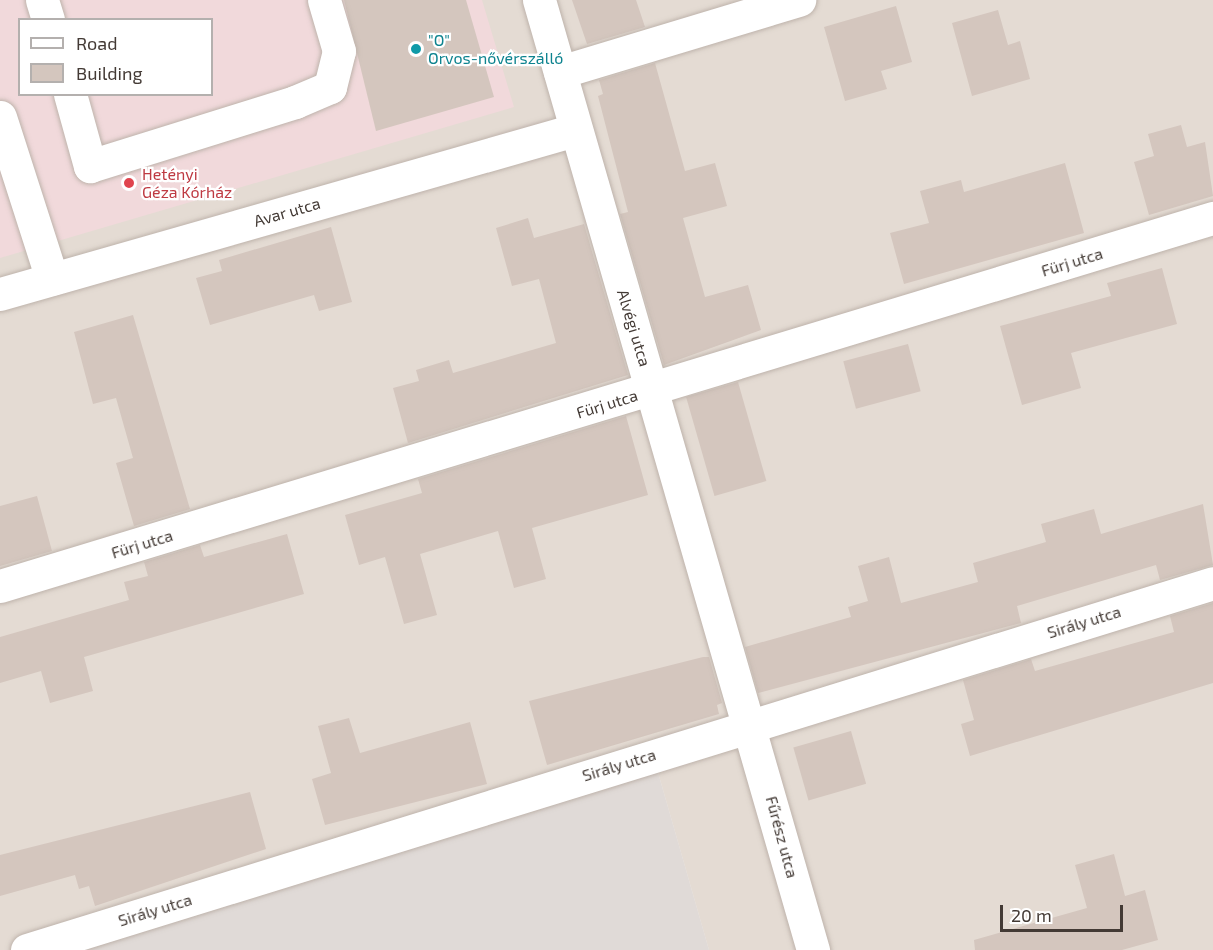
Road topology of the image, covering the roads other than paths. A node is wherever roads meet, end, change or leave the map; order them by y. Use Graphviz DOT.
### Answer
graph roads {
  1 [pos="42,0"];
  2 [pos="324,0"];
  3 [pos="539,0"];
  4 [pos="799,0"];
  5 [pos="47,18"];
  6 [pos="560,72"];
  7 [pos="71,96"];
  8 [pos="0,117"];
  9 [pos="574,130"];
  10 [pos="1213,218"];
  11 [pos="52,279"];
  12 [pos="0,294"];
  13 [pos="653,391"];
  14 [pos="1213,583"];
  15 [pos="0,586"];
  16 [pos="752,724"];
  17 [pos="27,950"];
  18 [pos="813,950"];
  1 -- 5 [label="street"];
  2 -- 7 [label="street"];
  3 -- 6 [label="street, Alvégi utca"];
  4 -- 6 [label="street"];
  6 -- 9 [label="street, Alvégi utca"];
  8 -- 11 [label="street"];
  9 -- 11 [label="street, Avar utca"];
  9 -- 13 [label="street, Alvégi utca"];
  10 -- 13 [label="street, Fürj utca"];
  11 -- 12 [label="street, Avar utca"];
  13 -- 15 [label="street, Fürj utca"];
  13 -- 16 [label="street, Alvégi utca"];
  14 -- 16 [label="street, Sirály utca"];
  16 -- 17 [label="street, Sirály utca"];
  16 -- 18 [label="street, Fűrész utca"];
}
